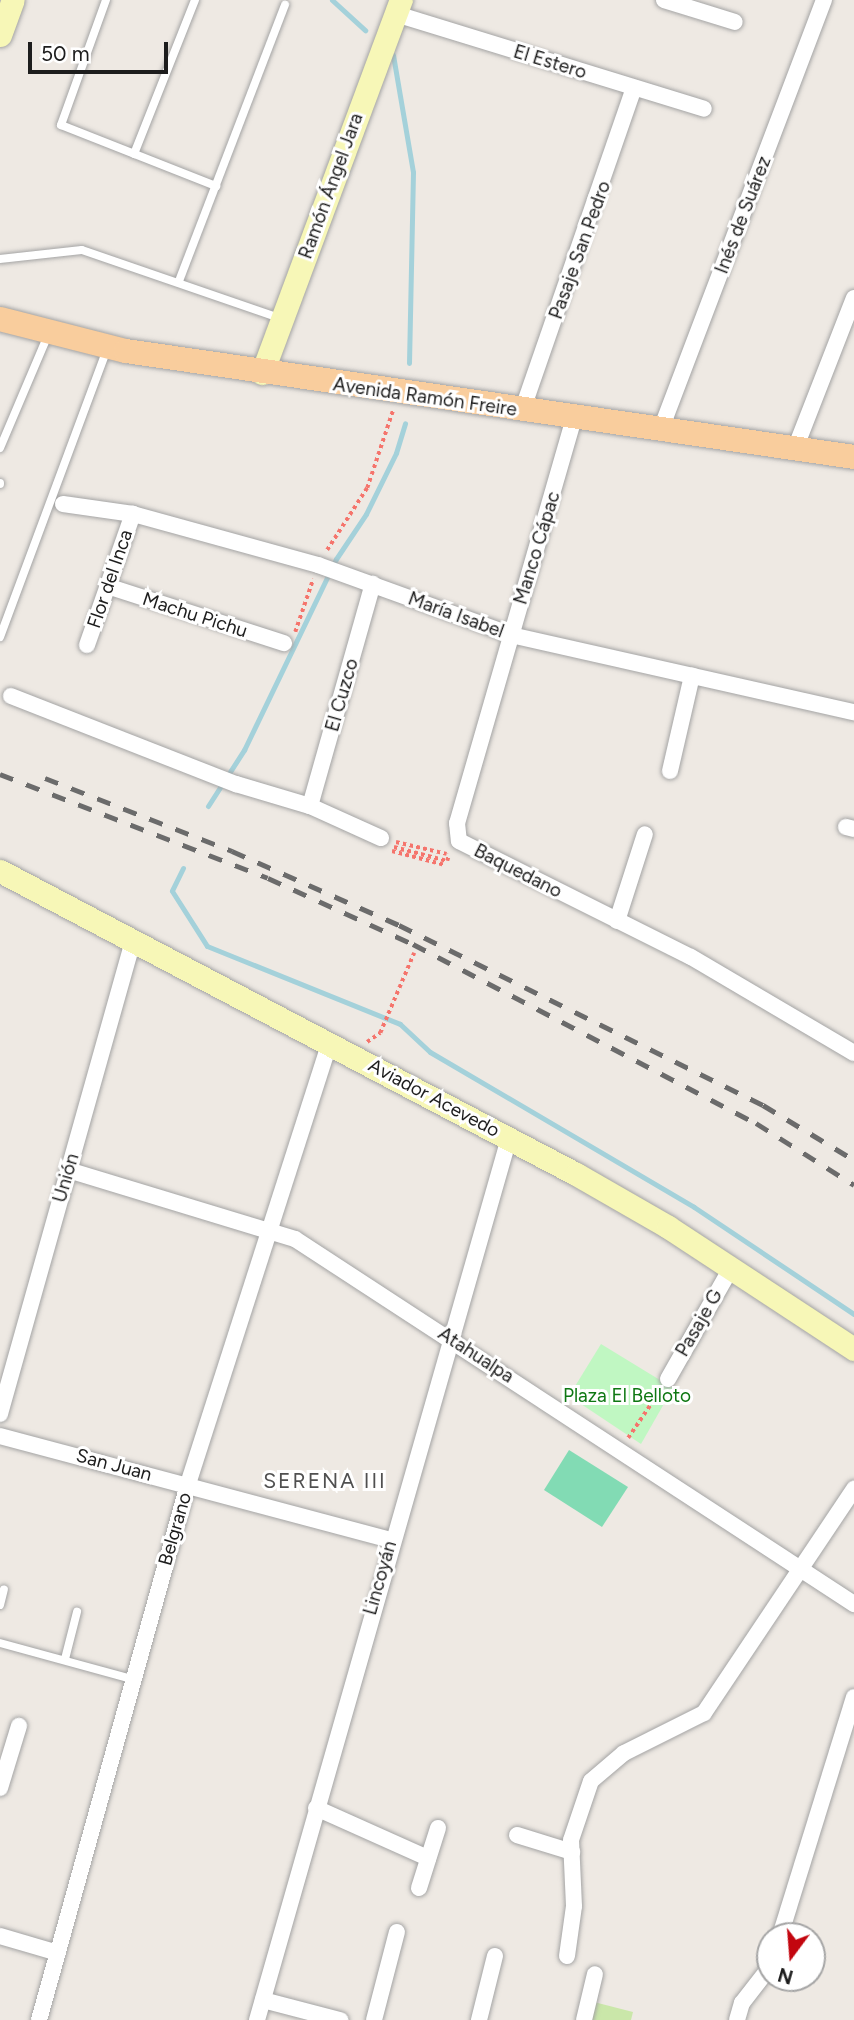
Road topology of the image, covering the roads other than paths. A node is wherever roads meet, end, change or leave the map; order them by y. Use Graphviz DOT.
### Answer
graph roads {
  1 [pos="13,0"];
  2 [pos="106,0"];
  3 [pos="194,0"];
  4 [pos="664,0"];
  5 [pos="824,0"];
  6 [pos="285,5"];
  7 [pos="398,7"];
  8 [pos="735,22"];
  9 [pos="0,35"];
  10 [pos="634,88"];
  11 [pos="704,109"];
  12 [pos="134,153"];
  13 [pos="216,186"];
  14 [pos="0,259"];
  15 [pos="179,281"];
  16 [pos="854,298"];
  17 [pos="0,319"];
  18 [pos="282,319"];
  19 [pos="48,335"];
  20 [pos="108,348"];
  21 [pos="262,373"];
  22 [pos="522,411"];
  23 [pos="574,418"];
  24 [pos="661,429"];
  25 [pos="0,448"];
  26 [pos="795,449"];
  27 [pos="854,457"];
  28 [pos="52,502"];
  29 [pos="133,514"];
  30 [pos="373,584"];
  31 [pos="107,586"];
  32 [pos="511,635"];
  33 [pos="0,637"];
  34 [pos="284,643"];
  35 [pos="87,645"];
  36 [pos="692,676"];
  37 [pos="11,696"];
  38 [pos="854,712"];
  39 [pos="670,771"];
  40 [pos="310,806"];
  41 [pos="645,835"];
  42 [pos="460,841"];
  43 [pos="383,844"];
  44 [pos="0,871"];
  45 [pos="617,921"];
  46 [pos="133,942"];
  47 [pos="330,1043"];
  48 [pos="854,1053"];
  49 [pos="509,1138"];
  50 [pos="68,1170"];
  51 [pos="273,1230"];
  52 [pos="731,1268"];
  53 [pos="452,1340"];
  54 [pos="854,1349"];
  55 [pos="667,1379"];
  56 [pos="0,1414"];
  57 [pos="0,1436"];
  58 [pos="188,1484"];
  59 [pos="854,1489"];
  60 [pos="390,1540"];
  61 [pos="801,1568"];
  62 [pos="4,1589"];
  63 [pos="854,1604"];
  64 [pos="0,1605"];
  65 [pos="77,1612"];
  66 [pos="0,1643"];
  67 [pos="65,1659"];
  68 [pos="132,1679"];
  69 [pos="854,1697"];
  70 [pos="19,1726"];
  71 [pos="6,1742"];
  72 [pos="0,1788"];
  73 [pos="316,1808"];
  74 [pos="438,1828"];
  75 [pos="517,1835"];
  76 [pos="572,1852"];
  77 [pos="428,1858"];
  78 [pos="419,1888"];
  79 [pos="784,1922"];
  80 [pos="397,1932"];
  81 [pos="0,1936"];
  82 [pos="58,1953"];
  83 [pos="495,1956"];
  84 [pos="567,1956"];
  85 [pos="595,1974"];
  86 [pos="756,1985"];
  87 [pos="263,2000"];
  88 [pos="39,2020"];
  89 [pos="257,2020"];
  90 [pos="340,2020"];
  91 [pos="374,2020"];
  92 [pos="479,2020"];
  93 [pos="584,2020"];
  94 [pos="737,2020"];
  1 -- 9 [label="main road"];
  2 -- 12 [label="lane"];
  3 -- 12 [label="lane"];
  4 -- 8 [label="street"];
  5 -- 24 [label="street, Inés de Suárez"];
  6 -- 13 [label="lane"];
  7 -- 10 [label="street, El Estero"];
  7 -- 18 [label="main road, Ramón Ángel Jara"];
  10 -- 11 [label="street, El Estero"];
  10 -- 22 [label="street, Pasaje San Pedro"];
  12 -- 13 [label="lane"];
  13 -- 15 [label="lane"];
  14 -- 15 [label="lane"];
  15 -- 18 [label="lane"];
  16 -- 26 [label="street"];
  17 -- 19 [label="main road, Avenida Ramón Freire"];
  18 -- 21 [label="main road, Ramón Ángel Jara"];
  19 -- 20 [label="main road, Avenida Ramón Freire"];
  19 -- 25 [label="lane"];
  20 -- 21 [label="main road, Avenida Ramón Freire"];
  20 -- 28 [label="lane"];
  21 -- 22 [label="main road, Avenida Ramón Freire"];
  22 -- 23 [label="main road, Avenida Ramón Freire"];
  23 -- 24 [label="main road, Avenida Ramón Freire"];
  23 -- 32 [label="street, Manco Cápac"];
  24 -- 26 [label="main road, Avenida Ramón Freire"];
  26 -- 27 [label="main road, Avenida Ramón Freire"];
  28 -- 29 [label="street, María Isabel"];
  28 -- 33 [label="lane"];
  29 -- 30 [label="street, María Isabel"];
  29 -- 31 [label="street, Flor del Inca"];
  30 -- 32 [label="street, María Isabel"];
  30 -- 40 [label="street, El Cuzco"];
  31 -- 34 [label="street, Machu Pichu"];
  31 -- 35 [label="street, Flor del Inca"];
  32 -- 36 [label="street, María Isabel"];
  32 -- 42 [label="street, Manco Cápac"];
  36 -- 38 [label="street, María Isabel"];
  36 -- 39 [label="street"];
  37 -- 40 [label="street"];
  40 -- 43 [label="street"];
  41 -- 45 [label="street"];
  42 -- 45 [label="street, Baquedano"];
  44 -- 46 [label="main road, Aviador Acevedo"];
  45 -- 48 [label="street, Baquedano"];
  46 -- 47 [label="main road, Aviador Acevedo"];
  46 -- 50 [label="street, Unión"];
  47 -- 49 [label="main road, Aviador Acevedo"];
  47 -- 51 [label="street, Belgrano"];
  49 -- 52 [label="main road, Aviador Acevedo"];
  49 -- 53 [label="street, Lincoyán"];
  50 -- 51 [label="street, Atahualpa"];
  50 -- 56 [label="street, Unión"];
  51 -- 53 [label="street, Atahualpa"];
  51 -- 58 [label="street, Belgrano"];
  52 -- 54 [label="main road, Aviador Acevedo"];
  52 -- 55 [label="street, Pasaje G"];
  53 -- 60 [label="street, Lincoyán"];
  53 -- 61 [label="street, Atahualpa"];
  57 -- 58 [label="street, San Juan"];
  58 -- 60 [label="street, San Juan"];
  58 -- 68 [label="street, Belgrano"];
  59 -- 61 [label="street"];
  60 -- 73 [label="street, Lincoyán"];
  61 -- 63 [label="street, Atahualpa"];
  61 -- 76 [label="street"];
  62 -- 64 [label="lane"];
  65 -- 67 [label="lane"];
  66 -- 67 [label="lane"];
  67 -- 68 [label="lane"];
  68 -- 82 [label="street, Belgrano"];
  69 -- 79 [label="street"];
  70 -- 71 [label="street"];
  71 -- 72 [label="street"];
  73 -- 77 [label="street"];
  73 -- 87 [label="street, Lincoyán"];
  74 -- 77 [label="street"];
  75 -- 76 [label="street"];
  76 -- 84 [label="street"];
  77 -- 78 [label="street"];
  80 -- 91 [label="street"];
  81 -- 82 [label="street"];
  82 -- 88 [label="street, Belgrano"];
  83 -- 92 [label="street"];
  85 -- 93 [label="street"];
  86 -- 94 [label="street"];
  87 -- 89 [label="street, Lincoyán"];
  87 -- 90 [label="street"];
}
